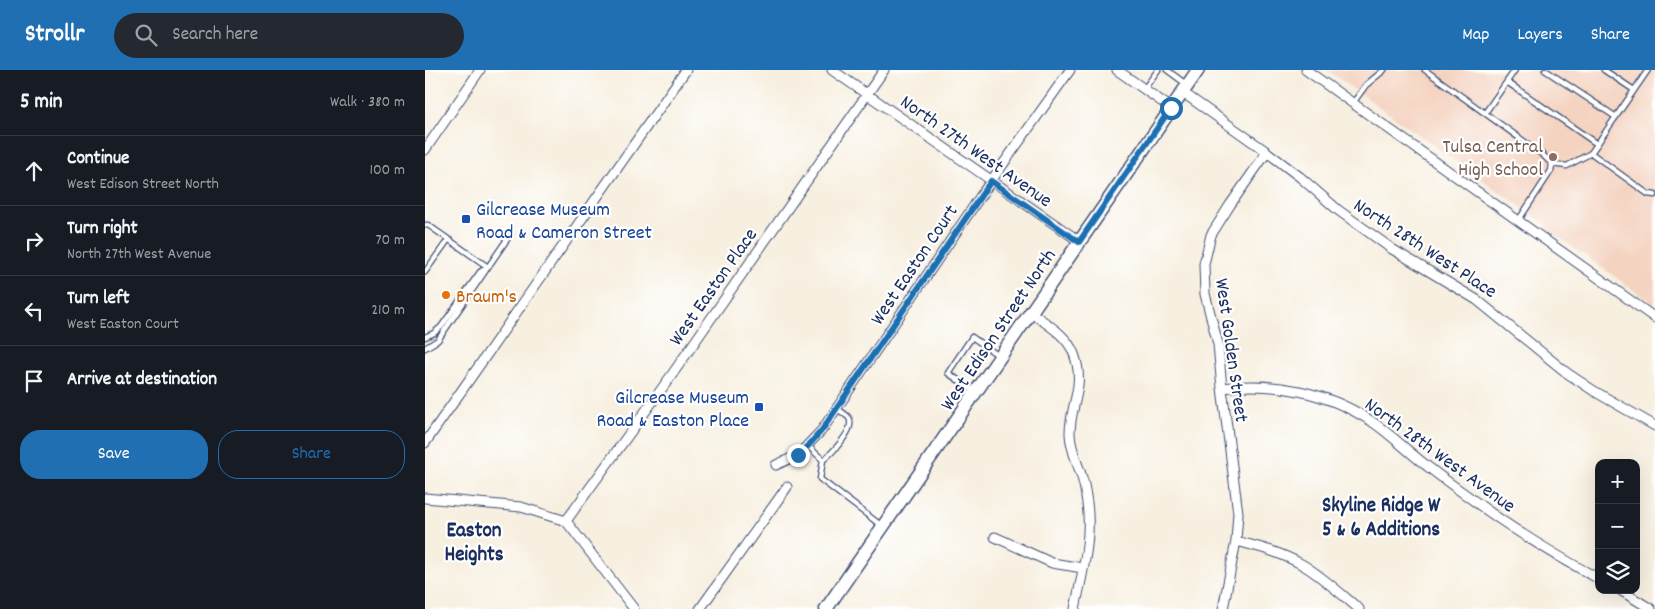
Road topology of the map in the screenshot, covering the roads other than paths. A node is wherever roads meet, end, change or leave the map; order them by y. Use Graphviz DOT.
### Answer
graph roads {
  1 [pos="481,70"];
  2 [pos="686,70"];
  3 [pos="832,70"];
  4 [pos="884,70"];
  5 [pos="1070,70"];
  6 [pos="1117,70"];
  7 [pos="1157,70"];
  8 [pos="1198,70"];
  9 [pos="1306,70"];
  10 [pos="1383,70"];
  11 [pos="1425,70"];
  12 [pos="1515,70"];
  13 [pos="1545,70"];
  14 [pos="1603,70"];
  15 [pos="1648,70"];
  16 [pos="1170,71"];
  17 [pos="1507,82"];
  18 [pos="1185,88"];
  19 [pos="1144,89"];
  20 [pos="1634,90"];
  21 [pos="866,95"];
  22 [pos="1353,103"];
  23 [pos="1171,108"];
  24 [pos="1485,112"];
  25 [pos="1616,116"];
  26 [pos="1597,144"];
  27 [pos="425,150"];
  28 [pos="1267,152"];
  29 [pos="1591,153"];
  30 [pos="1552,164"];
  31 [pos="991,181"];
  32 [pos="1655,195"];
  33 [pos="1518,221"];
  34 [pos="425,225"];
  35 [pos="510,235"];
  36 [pos="447,240"];
  37 [pos="1079,242"];
  38 [pos="488,267"];
  39 [pos="425,272"];
  40 [pos="1031,312"];
  41 [pos="1655,318"];
  42 [pos="426,338"];
  43 [pos="425,348"];
  44 [pos="1000,357"];
  45 [pos="1222,388"];
  46 [pos="976,393"];
  47 [pos="836,408"];
  48 [pos="1655,426"];
  49 [pos="425,443"];
  50 [pos="808,446"];
  51 [pos="823,460"];
  52 [pos="776,465"];
  53 [pos="787,487"];
  54 [pos="425,498"];
  55 [pos="567,521"];
  56 [pos="883,526"];
  57 [pos="995,537"];
  58 [pos="1236,541"];
  59 [pos="1083,568"];
  60 [pos="1595,577"];
  61 [pos="1626,594"];
  62 [pos="634,609"];
  63 [pos="700,609"];
  64 [pos="826,609"];
  65 [pos="1075,609"];
  66 [pos="1223,609"];
  67 [pos="1359,609"];
  68 [pos="1651,609"];
  1 -- 27 [label="street"];
  2 -- 49 [label="street"];
  3 -- 21 [label="street, North 27th West Avenue"];
  4 -- 21 [label="street, West Easton Place"];
  5 -- 31 [label="street, West Easton Court"];
  6 -- 19 [label="street"];
  7 -- 19 [label="lane"];
  8 -- 18 [label="main road, West Edison Street North"];
  9 -- 22 [label="street"];
  10 -- 22 [label="lane"];
  11 -- 24 [label="lane"];
  12 -- 17 [label="lane"];
  13 -- 25 [label="lane"];
  14 -- 20 [label="lane"];
  15 -- 20 [label="lane"];
  16 -- 18 [label="lane"];
  17 -- 24 [label="lane"];
  17 -- 26 [label="lane"];
  18 -- 23 [label="main road, West Edison Street North"];
  18 -- 28 [label="street, North 28th West Place"];
  19 -- 23 [label="street"];
  20 -- 25 [label="lane"];
  21 -- 31 [label="street, North 27th West Avenue"];
  21 -- 55 [label="street, West Easton Place"];
  22 -- 33 [label="street"];
  23 -- 37 [label="main road, West Edison Street North"];
  24 -- 30 [label="lane"];
  25 -- 26 [label="lane"];
  26 -- 29 [label="lane"];
  28 -- 45 [label="street, West Golden Street"];
  28 -- 48 [label="street, North 28th West Place"];
  29 -- 30 [label="lane"];
  29 -- 32 [label="lane"];
  30 -- 33 [label="lane"];
  31 -- 37 [label="street, North 27th West Avenue"];
  31 -- 47 [label="street, West Easton Court"];
  33 -- 41 [label="street"];
  34 -- 36 [label="lane"];
  35 -- 38 [label="lane"];
  36 -- 38 [label="lane"];
  36 -- 39 [label="lane"];
  37 -- 40 [label="main road, West Edison Street North"];
  38 -- 42 [label="lane"];
  38 -- 43 [label="lane"];
  40 -- 44 [label="main road, West Edison Street North"];
  40 -- 59 [label="street"];
  44 -- 46 [label="main road, West Edison Street North"];
  44 -- 46 [label="lane"];
  45 -- 58 [label="street, West Golden Street"];
  45 -- 60 [label="street, North 28th West Avenue"];
  46 -- 56 [label="main road, West Edison Street North"];
  47 -- 50 [label="street, West Easton Court"];
  47 -- 51 [label="lane"];
  50 -- 51 [label="lane"];
  50 -- 52 [label="street, West Easton Court"];
  51 -- 56 [label="lane"];
  53 -- 63 [label="street"];
  54 -- 55 [label="street"];
  55 -- 62 [label="street"];
  56 -- 64 [label="main road, West Edison Street North"];
  57 -- 59 [label="street"];
  58 -- 66 [label="street, West Golden Street"];
  58 -- 67 [label="street"];
  59 -- 65 [label="street"];
  61 -- 68 [label="street"];
}
